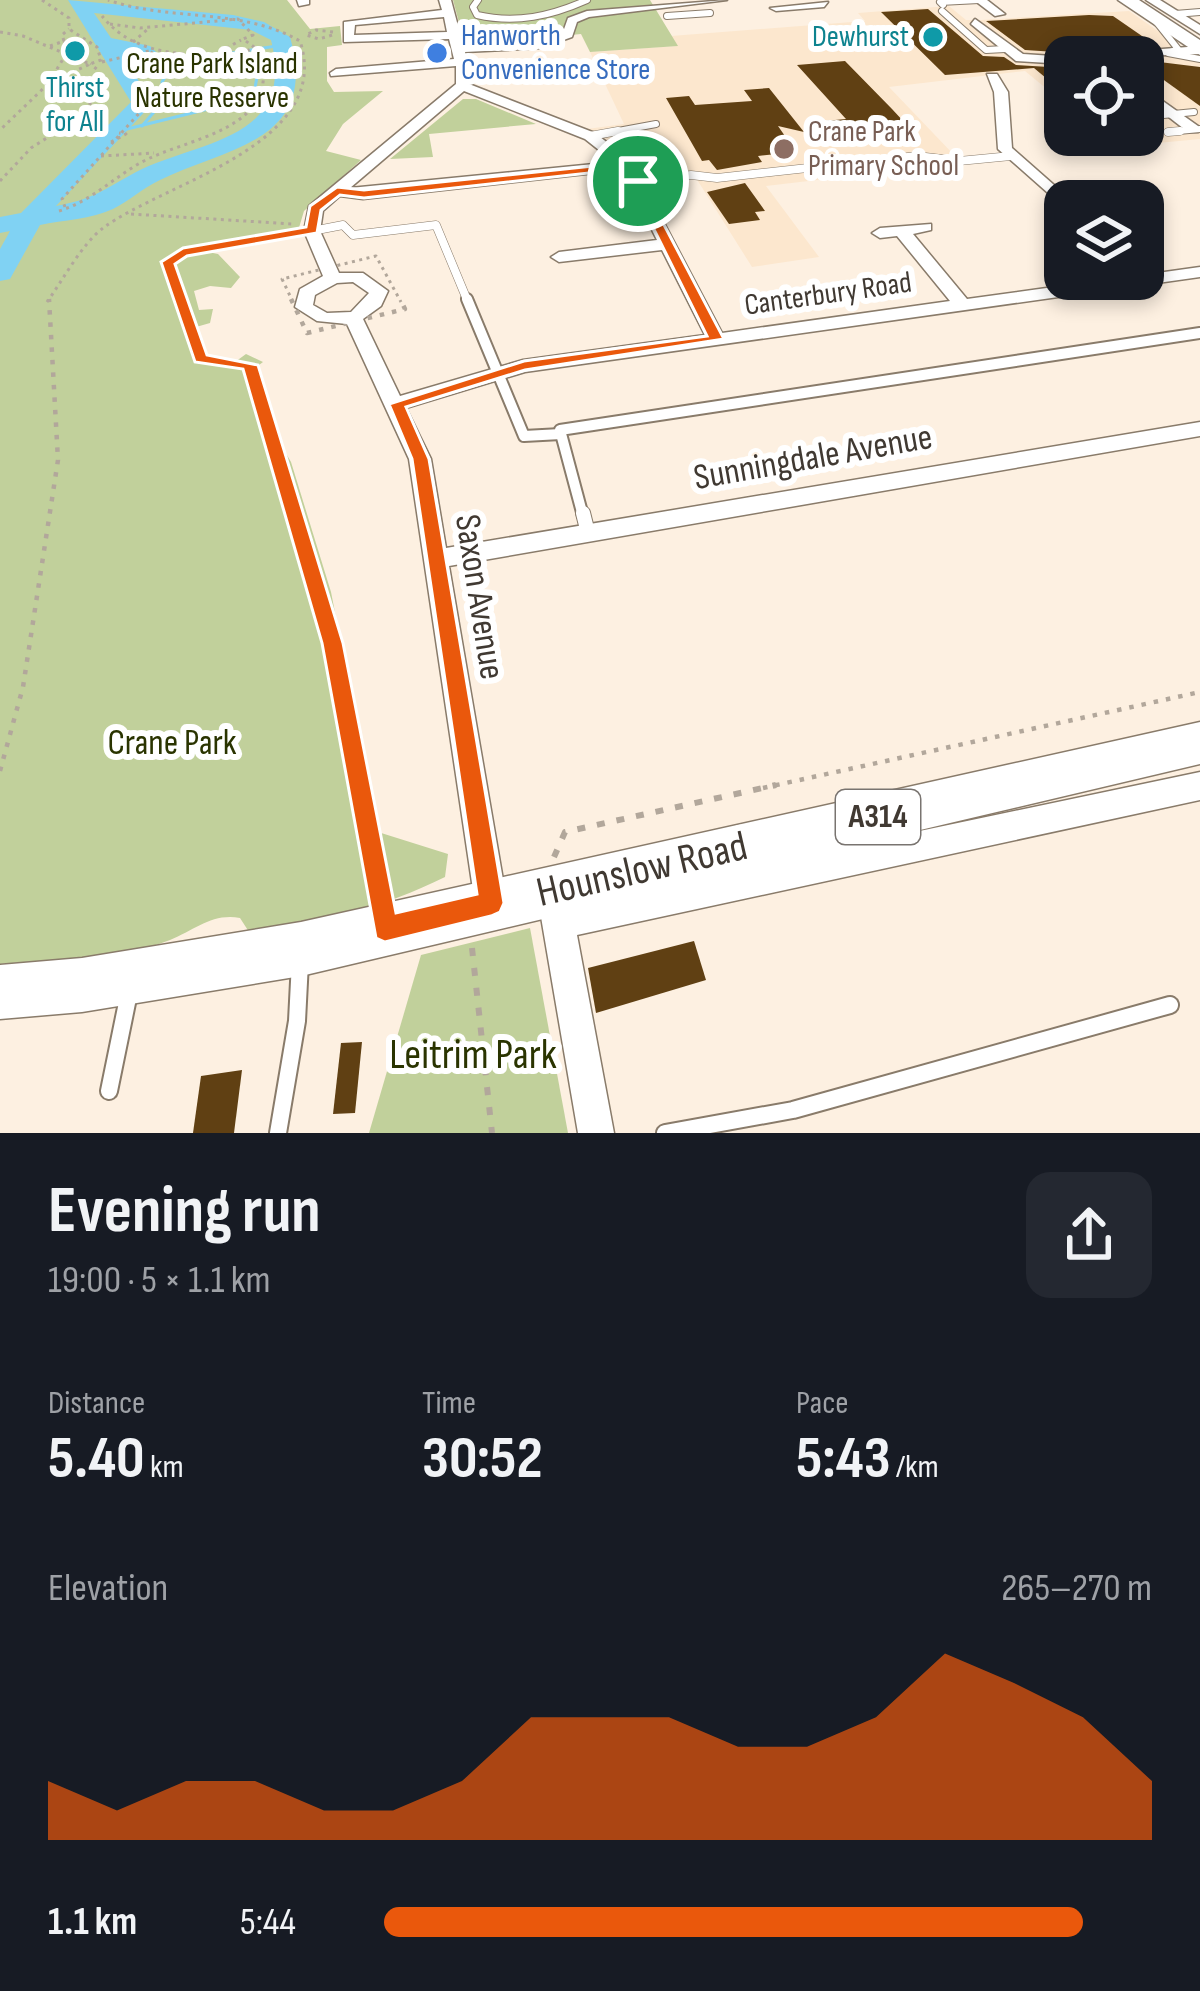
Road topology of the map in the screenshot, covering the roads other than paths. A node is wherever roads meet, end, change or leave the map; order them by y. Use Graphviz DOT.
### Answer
graph roads {
  1 [pos="478,0"];
  2 [pos="586,0"];
  3 [pos="721,0"];
  4 [pos="764,0"];
  5 [pos="979,0"];
  6 [pos="1127,0"];
  7 [pos="1139,0"];
  8 [pos="824,4"];
  9 [pos="447,7"];
  10 [pos="1200,12"];
  11 [pos="672,13"];
  12 [pos="1163,13"];
  13 [pos="710,14"];
  14 [pos="999,14"];
  15 [pos="978,24"];
  16 [pos="960,28"];
  17 [pos="1200,45"];
  18 [pos="457,48"];
  19 [pos="1006,49"];
  20 [pos="1164,53"];
  21 [pos="1168,53"];
  22 [pos="1044,57"];
  23 [pos="336,74"];
  24 [pos="992,77"];
  25 [pos="462,86"];
  26 [pos="1164,107"];
  27 [pos="1195,112"];
  28 [pos="1173,114"];
  29 [pos="1164,115"];
  30 [pos="656,124"];
  31 [pos="1197,129"];
  32 [pos="1168,132"];
  33 [pos="590,136"];
  34 [pos="1011,156"];
  35 [pos="627,165"];
  36 [pos="638,181"];
  37 [pos="1044,185"];
  38 [pos="337,191"];
  39 [pos="312,226"];
  40 [pos="925,227"];
  41 [pos="901,230"];
  42 [pos="880,233"];
  43 [pos="669,244"];
  44 [pos="559,257"];
  45 [pos="1200,272"];
  46 [pos="1164,274"];
  47 [pos="333,278"];
  48 [pos="1044,292"];
  49 [pos="963,305"];
  50 [pos="352,317"];
  51 [pos="1200,333"];
  52 [pos="716,339"];
  53 [pos="500,373"];
  54 [pos="397,404"];
  55 [pos="1200,429"];
  56 [pos="561,434"];
  57 [pos="588,533"];
  58 [pos="438,559"];
  59 [pos="1200,743"];
  60 [pos="1200,786"];
  61 [pos="555,907"];
  62 [pos="471,928"];
  63 [pos="302,949"];
  64 [pos="108,980"];
  65 [pos="0,992"];
  66 [pos="1170,1005"];
  67 [pos="109,1091"];
  68 [pos="278,1133"];
  69 [pos="596,1133"];
  70 [pos="665,1133"];
  1 -- 2 [label="lane"];
  3 -- 11 [label="street"];
  4 -- 8 [label="street"];
  5 -- 14 [label="street"];
  5 -- 16 [label="lane"];
  6 -- 12 [label="main road"];
  7 -- 12 [label="main road"];
  9 -- 18 [label="street"];
  9 -- 18 [label="street"];
  10 -- 12 [label="lane"];
  11 -- 13 [label="lane"];
  11 -- 18 [label="street"];
  12 -- 17 [label="main road"];
  12 -- 21 [label="lane"];
  15 -- 16 [label="lane"];
  15 -- 19 [label="street"];
  16 -- 19 [label="lane"];
  17 -- 21 [label="street"];
  18 -- 23 [label="street"];
  18 -- 25 [label="street"];
  19 -- 22 [label="street"];
  20 -- 21 [label="street"];
  24 -- 34 [label="street"];
  25 -- 33 [label="street"];
  25 -- 38 [label="street"];
  26 -- 28 [label="street"];
  27 -- 28 [label="lane"];
  28 -- 29 [label="lane"];
  28 -- 31 [label="street"];
  30 -- 33 [label="lane"];
  31 -- 32 [label="lane"];
  33 -- 35 [label="street"];
  34 -- 36 [label="lane"];
  34 -- 37 [label="street"];
  35 -- 36 [label="street"];
  35 -- 38 [label="street"];
  36 -- 43 [label="street"];
  38 -- 39 [label="street"];
  39 -- 47 [label="street"];
  39 -- 53 [label="lane"];
  40 -- 41 [label="street"];
  41 -- 42 [label="street"];
  41 -- 49 [label="street"];
  43 -- 44 [label="street"];
  43 -- 52 [label="street"];
  45 -- 46 [label="street, Canterbury Road"];
  47 -- 50 [label="street"];
  47 -- 50 [label="street"];
  48 -- 49 [label="street, Canterbury Road"];
  49 -- 52 [label="street, Canterbury Road"];
  50 -- 54 [label="street, Saxon Avenue"];
  51 -- 56 [label="lane"];
  52 -- 53 [label="street, Canterbury Road"];
  53 -- 54 [label="street, Canterbury Road"];
  53 -- 56 [label="lane"];
  54 -- 58 [label="street, Saxon Avenue"];
  55 -- 57 [label="street, Sunningdale Avenue"];
  56 -- 57 [label="lane"];
  57 -- 58 [label="street, Sunningdale Avenue"];
  58 -- 62 [label="street, Saxon Avenue"];
  59 -- 61 [label="main road, Hounslow Road / A314"];
  60 -- 61 [label="street"];
  61 -- 62 [label="main road, Hounslow Road / A314"];
  61 -- 69 [label="street"];
  62 -- 63 [label="main road, Hounslow Road / A314"];
  63 -- 64 [label="main road, Hounslow Road / A314"];
  63 -- 68 [label="lane"];
  64 -- 65 [label="main road, A314"];
  64 -- 67 [label="lane"];
  66 -- 70 [label="lane"];
}
